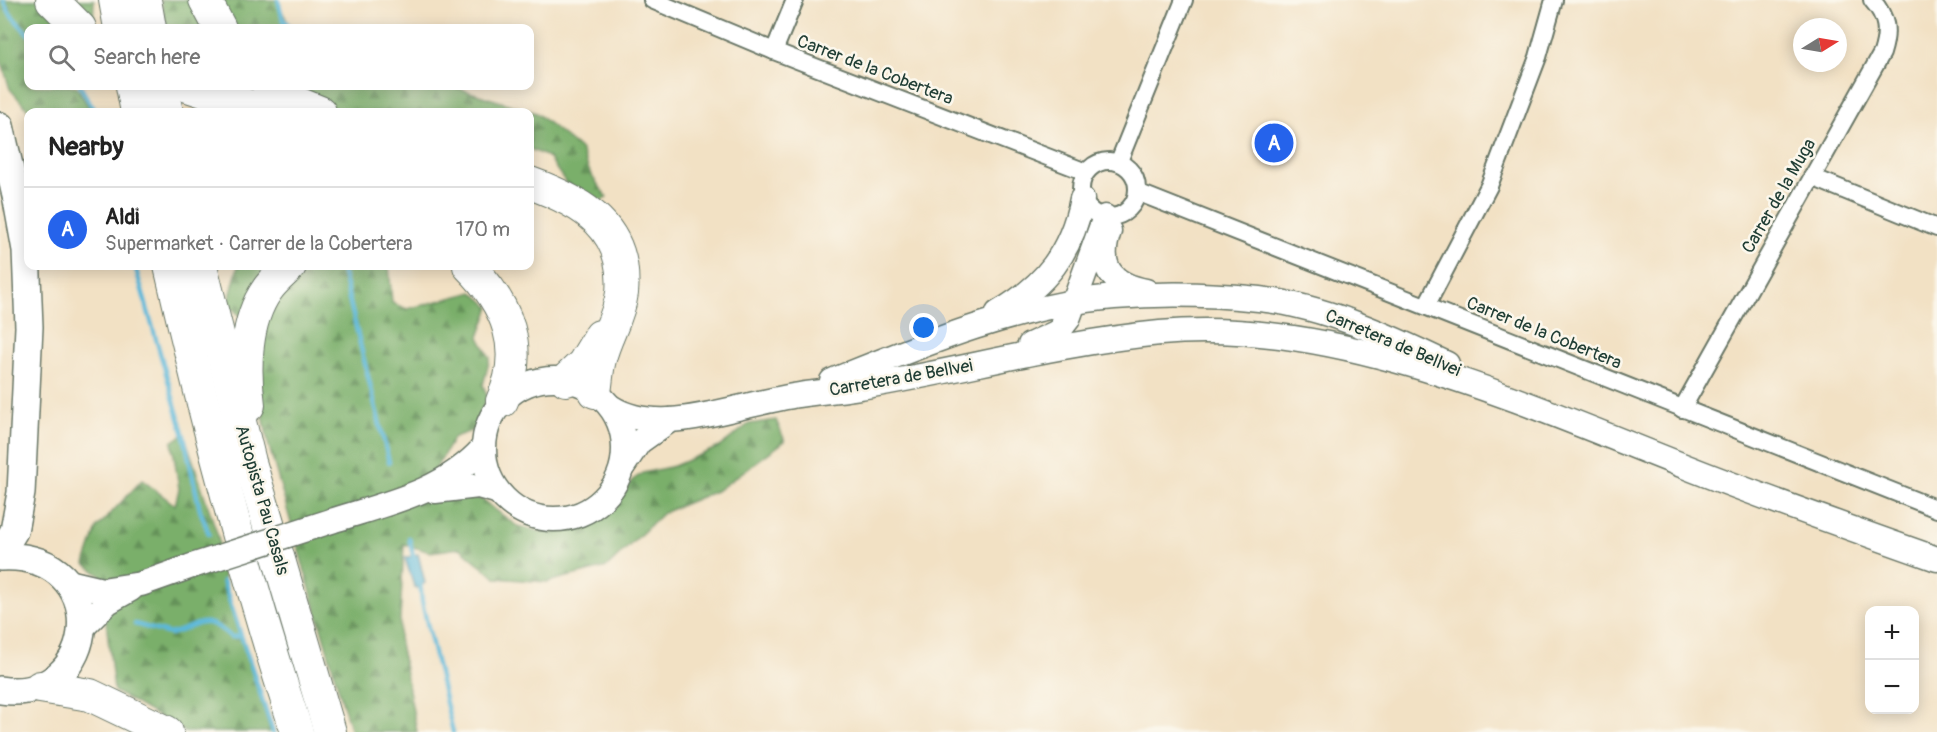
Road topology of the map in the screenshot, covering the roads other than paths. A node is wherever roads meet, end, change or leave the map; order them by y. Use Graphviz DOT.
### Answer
graph roads {
  1 [pos="115,0"];
  2 [pos="145,0"];
  3 [pos="205,0"];
  4 [pos="652,0"];
  5 [pos="795,0"];
  6 [pos="1184,0"];
  7 [pos="1554,0"];
  8 [pos="1872,0"];
  9 [pos="119,24"];
  10 [pos="149,24"];
  11 [pos="218,24"];
  12 [pos="774,51"];
  13 [pos="133,90"];
  14 [pos="162,90"];
  15 [pos="200,90"];
  16 [pos="273,90"];
  17 [pos="136,108"];
  18 [pos="166,108"];
  19 [pos="256,108"];
  20 [pos="310,108"];
  21 [pos="0,126"];
  22 [pos="1119,161"];
  23 [pos="1086,172"];
  24 [pos="1812,177"];
  25 [pos="534,185"];
  26 [pos="1137,192"];
  27 [pos="1082,199"];
  28 [pos="534,204"];
  29 [pos="1111,216"];
  30 [pos="1937,228"];
  31 [pos="24,251"];
  32 [pos="27,270"];
  33 [pos="171,270"];
  34 [pos="202,270"];
  35 [pos="286,270"];
  36 [pos="472,270"];
  37 [pos="1181,295"];
  38 [pos="1073,303"];
  39 [pos="1426,306"];
  40 [pos="975,327"];
  41 [pos="945,370"];
  42 [pos="566,380"];
  43 [pos="798,395"];
  44 [pos="603,399"];
  45 [pos="502,401"];
  46 [pos="1530,405"];
  47 [pos="1682,409"];
  48 [pos="670,420"];
  49 [pos="483,448"];
  50 [pos="250,462"];
  51 [pos="623,466"];
  52 [pos="496,491"];
  53 [pos="21,493"];
  54 [pos="418,494"];
  55 [pos="1937,509"];
  56 [pos="0,555"];
  57 [pos="1937,559"];
  58 [pos="42,562"];
  59 [pos="68,582"];
  60 [pos="141,584"];
  61 [pos="82,628"];
  62 [pos="40,687"];
  63 [pos="0,690"];
  64 [pos="167,732"];
  65 [pos="297,732"];
  66 [pos="330,732"];
  1 -- 9 [label="highway"];
  2 -- 10 [label="highway"];
  3 -- 11 [label="highway"];
  4 -- 12 [label="street, Carrer de la Cobertera"];
  5 -- 12 [label="street"];
  6 -- 22 [label="street"];
  7 -- 39 [label="street"];
  8 -- 24 [label="street, Carrer de la Muga"];
  12 -- 23 [label="street, Carrer de la Cobertera"];
  13 -- 17 [label="highway"];
  14 -- 18 [label="highway"];
  15 -- 19 [label="highway"];
  16 -- 20 [label="highway"];
  21 -- 31 [label="main road"];
  22 -- 23 [label="street"];
  22 -- 26 [label="street"];
  23 -- 27 [label="street"];
  24 -- 30 [label="street"];
  24 -- 47 [label="street, Carrer de la Muga"];
  25 -- 44 [label="highway"];
  26 -- 29 [label="street"];
  26 -- 39 [label="street, Carrer de la Cobertera"];
  27 -- 29 [label="street"];
  27 -- 40 [label="main road"];
  28 -- 42 [label="highway"];
  29 -- 37 [label="main road"];
  29 -- 38 [label="main road"];
  32 -- 53 [label="main road"];
  33 -- 65 [label="highway, Autopista Pau Casals"];
  34 -- 50 [label="highway, Autopista Pau Casals"];
  35 -- 50 [label="highway"];
  36 -- 45 [label="highway"];
  37 -- 38 [label="main road, Carretera de Bellvei"];
  37 -- 46 [label="main road, Carretera de Bellvei"];
  38 -- 40 [label="main road, Carretera de Bellvei"];
  38 -- 41 [label="main road"];
  39 -- 47 [label="street, Carrer de la Cobertera"];
  40 -- 43 [label="main road, Carretera de Bellvei"];
  41 -- 43 [label="main road, Carretera de Bellvei"];
  41 -- 46 [label="main road, Carretera de Bellvei"];
  42 -- 44 [label="main road"];
  42 -- 45 [label="main road"];
  43 -- 48 [label="main road, Carretera de Bellvei"];
  44 -- 48 [label="main road, Carretera de Bellvei"];
  44 -- 51 [label="main road"];
  45 -- 49 [label="main road"];
  46 -- 57 [label="main road, Carretera de Bellvei"];
  47 -- 55 [label="street, Carrer de la Cobertera"];
  48 -- 51 [label="main road, Carretera de Bellvei"];
  49 -- 52 [label="main road"];
  49 -- 54 [label="main road"];
  50 -- 66 [label="highway, Autopista Pau Casals"];
  51 -- 52 [label="main road"];
  52 -- 54 [label="main road"];
  53 -- 56 [label="main road"];
  53 -- 58 [label="main road"];
  54 -- 60 [label="main road, bridge"];
  56 -- 58 [label="main road"];
  58 -- 59 [label="main road"];
  59 -- 60 [label="main road"];
  59 -- 61 [label="main road"];
  60 -- 61 [label="main road"];
  61 -- 62 [label="main road"];
  62 -- 63 [label="main road"];
  62 -- 64 [label="highway"];
}
